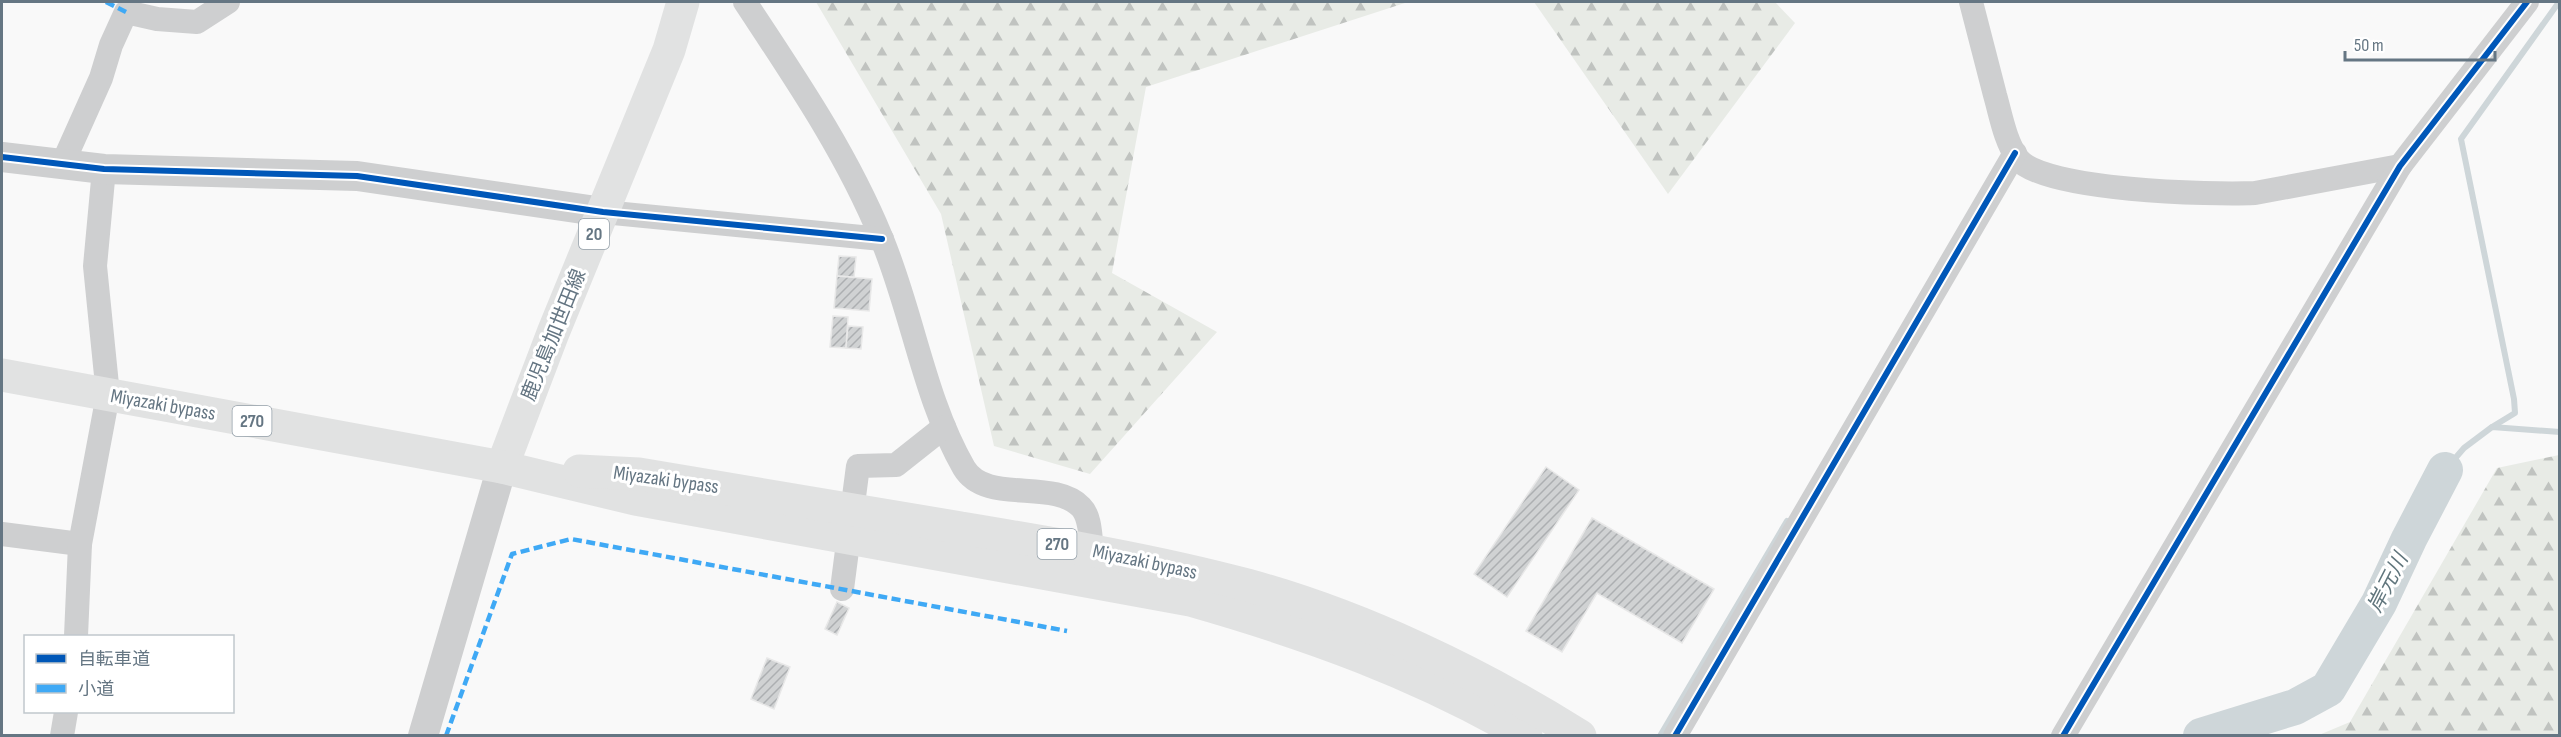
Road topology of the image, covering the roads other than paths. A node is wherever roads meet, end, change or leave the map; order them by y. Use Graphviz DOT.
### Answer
graph roads {
  1 [pos="228,2"];
  2 [pos="683,2"];
  3 [pos="745,2"];
  4 [pos="1971,2"];
  5 [pos="2527,2"];
  6 [pos="2015,153"];
  7 [pos="2,157"];
  8 [pos="62,165"];
  9 [pos="2400,166"];
  10 [pos="104,169"];
  11 [pos="603,212"];
  12 [pos="882,239"];
  13 [pos="2,375"];
  14 [pos="108,394"];
  15 [pos="944,427"];
  16 [pos="502,467"];
  17 [pos="2,534"];
  18 [pos="80,544"];
  19 [pos="1092,550"];
  20 [pos="842,590"];
  21 [pos="76,635"];
  22 [pos="66,713"];
  23 [pos="62,735"];
  24 [pos="423,735"];
  25 [pos="1526,735"];
  26 [pos="1580,735"];
  27 [pos="1675,735"];
  28 [pos="2064,735"];
  1 -- 8 [label="street"];
  2 -- 11 [label="main road, 鹿児島加世田線 / 20"];
  3 -- 12 [label="street"];
  4 -- 6 [label="street"];
  5 -- 9 [label="street"];
  6 -- 9 [label="street"];
  6 -- 27 [label="street"];
  7 -- 8 [label="street"];
  8 -- 10 [label="street"];
  9 -- 28 [label="street"];
  10 -- 11 [label="street"];
  10 -- 14 [label="street"];
  11 -- 12 [label="street"];
  11 -- 16 [label="main road, 鹿児島加世田線 / 20"];
  12 -- 15 [label="street"];
  13 -- 14 [label="main road, Miyazaki bypass / 270"];
  14 -- 16 [label="main road, Miyazaki bypass / 270"];
  14 -- 18 [label="street"];
  15 -- 19 [label="street"];
  15 -- 20 [label="street"];
  16 -- 19 [label="main road, Miyazaki bypass / 270"];
  16 -- 24 [label="street"];
  16 -- 25 [label="main road, Miyazaki bypass / 270"];
  17 -- 18 [label="street"];
  18 -- 21 [label="street"];
  19 -- 26 [label="main road, Miyazaki bypass / 270"];
  22 -- 23 [label="street"];
}
